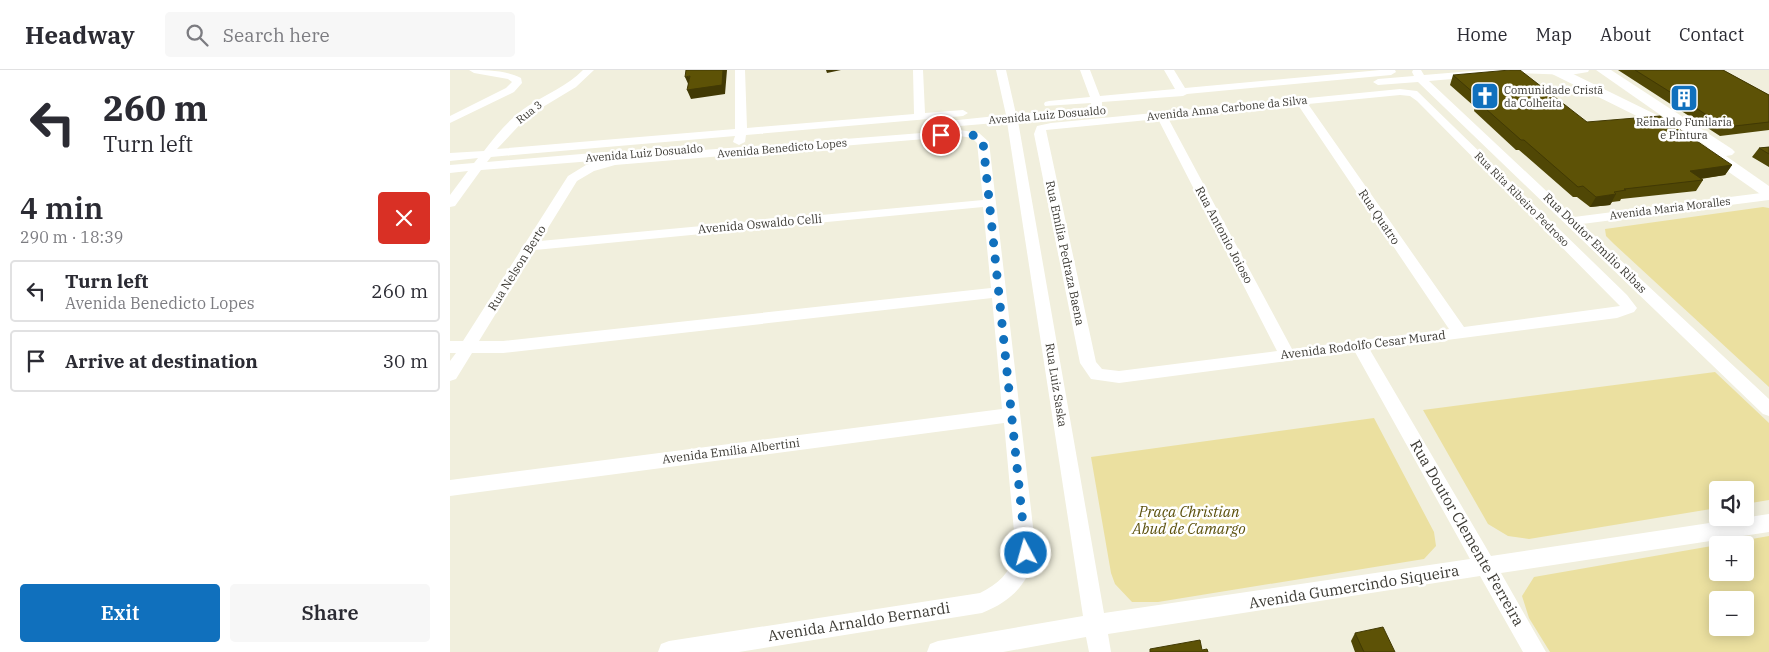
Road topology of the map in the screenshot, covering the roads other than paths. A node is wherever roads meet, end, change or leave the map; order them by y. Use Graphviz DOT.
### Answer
graph roads {
  1 [pos="474,70"];
  2 [pos="589,70"];
  3 [pos="740,70"];
  4 [pos="918,70"];
  5 [pos="1002,70"];
  6 [pos="1085,70"];
  7 [pos="1169,70"];
  8 [pos="1584,70"];
  9 [pos="1602,70"];
  10 [pos="1498,71"];
  11 [pos="1556,71"];
  12 [pos="1416,73"];
  13 [pos="1342,74"];
  14 [pos="1260,81"];
  15 [pos="1183,92"];
  16 [pos="1270,93"];
  17 [pos="1413,93"];
  18 [pos="1300,101"];
  19 [pos="1097,105"];
  20 [pos="1011,113"];
  21 [pos="1161,114"];
  22 [pos="920,117"];
  23 [pos="450,120"];
  24 [pos="1042,128"];
  25 [pos="741,132"];
  26 [pos="739,145"];
  27 [pos="488,154"];
  28 [pos="450,157"];
  29 [pos="479,167"];
  30 [pos="590,168"];
  31 [pos="450,169"];
  32 [pos="1769,180"];
  33 [pos="1769,194"];
  34 [pos="450,203"];
  35 [pos="990,203"];
  36 [pos="1572,220"];
  37 [pos="530,246"];
  38 [pos="999,292"];
  39 [pos="1629,308"];
  40 [pos="1459,332"];
  41 [pos="1359,346"];
  42 [pos="450,347"];
  43 [pos="503,347"];
  44 [pos="467,348"];
  45 [pos="1287,355"];
  46 [pos="453,368"];
  47 [pos="1097,375"];
  48 [pos="1769,409"];
  49 [pos="1011,415"];
  50 [pos="450,488"];
  51 [pos="1769,523"];
  52 [pos="1486,567"];
  53 [pos="1096,626"];
  54 [pos="669,652"];
  55 [pos="938,652"];
  56 [pos="1100,652"];
  57 [pos="1535,652"];
  1 -- 23 [label="street"];
  2 -- 27 [label="street, Rua 3"];
  3 -- 25 [label="street"];
  4 -- 22 [label="street"];
  5 -- 20 [label="street"];
  6 -- 19 [label="street"];
  7 -- 15 [label="street"];
  8 -- 11 [label="street, Avenida Luiz Dosualdo"];
  9 -- 32 [label="main road"];
  10 -- 11 [label="street, Avenida Luiz Dosualdo"];
  10 -- 12 [label="street, Avenida Luiz Dosualdo"];
  11 -- 33 [label="main road"];
  12 -- 13 [label="street, Avenida Luiz Dosualdo"];
  12 -- 16 [label="street, Avenida Luiz Dosualdo"];
  12 -- 36 [label="street, Rua Doutor Emílio Ribas"];
  13 -- 14 [label="street, Avenida Luiz Dosualdo"];
  14 -- 15 [label="street, Avenida Luiz Dosualdo"];
  14 -- 16 [label="street"];
  15 -- 19 [label="street, Avenida Luiz Dosualdo"];
  16 -- 19 [label="street, Avenida Luiz Dosualdo"];
  17 -- 18 [label="street, Avenida Anna Carbone da Silva"];
  17 -- 39 [label="street, Rua Rita Ribeiro Pedroso"];
  18 -- 21 [label="street, Avenida Anna Carbone da Silva"];
  18 -- 40 [label="street, Rua Quatro"];
  19 -- 20 [label="street, Avenida Luiz Dosualdo"];
  20 -- 22 [label="street, Avenida Luiz Dosualdo"];
  20 -- 26 [label="street, Avenida Luiz Dosualdo"];
  20 -- 53 [label="street, Rua Luiz Saska"];
  21 -- 24 [label="street, Avenida Anna Carbone da Silva"];
  21 -- 45 [label="street, Rua Antonio Joioso"];
  22 -- 25 [label="street, Avenida Luiz Dosualdo"];
  24 -- 47 [label="street, Rua Emília Pedraza Baena"];
  25 -- 26 [label="street"];
  25 -- 27 [label="street, Avenida Luiz Dosualdo"];
  26 -- 29 [label="street, Avenida Luiz Dosualdo"];
  27 -- 28 [label="street, Avenida Luiz Dosualdo"];
  27 -- 29 [label="street, Rua 3"];
  29 -- 31 [label="street, Avenida Luiz Dosualdo"];
  29 -- 34 [label="street, Rua 3"];
  30 -- 35 [label="street, Avenida Benedicto Lopes"];
  30 -- 37 [label="street, Rua Nelson Berto"];
  33 -- 36 [label="street, Avenida Maria Moralles"];
  35 -- 37 [label="street, Avenida Oswaldo Celli"];
  35 -- 38 [label="street"];
  36 -- 48 [label="street, Rua Doutor Emílio Ribas"];
  37 -- 44 [label="street, Rua Nelson Berto"];
  38 -- 43 [label="street"];
  38 -- 49 [label="street"];
  39 -- 40 [label="street, Avenida Rodolfo Cesar Murad"];
  40 -- 41 [label="street, Avenida Rodolfo Cesar Murad"];
  41 -- 45 [label="street, Avenida Rodolfo Cesar Murad"];
  41 -- 52 [label="street, Rua Doutor Clemente Ferreira"];
  42 -- 44 [label="street"];
  43 -- 44 [label="street"];
  43 -- 46 [label="street"];
  44 -- 46 [label="street, Rua Nelson Berto"];
  45 -- 47 [label="street, Avenida Rodolfo Cesar Murad"];
  49 -- 50 [label="street, Avenida Emília Albertini"];
  49 -- 54 [label="street, Avenida Arnaldo Bernardi"];
  51 -- 52 [label="street, Avenida Gumercindo Siqueira"];
  52 -- 53 [label="street, Avenida Gumercindo Siqueira"];
  52 -- 57 [label="street, Rua Doutor Clemente Ferreira"];
  53 -- 55 [label="street, Avenida Gumercindo Siqueira"];
  53 -- 56 [label="street, Rua Luiz Saska"];
}
